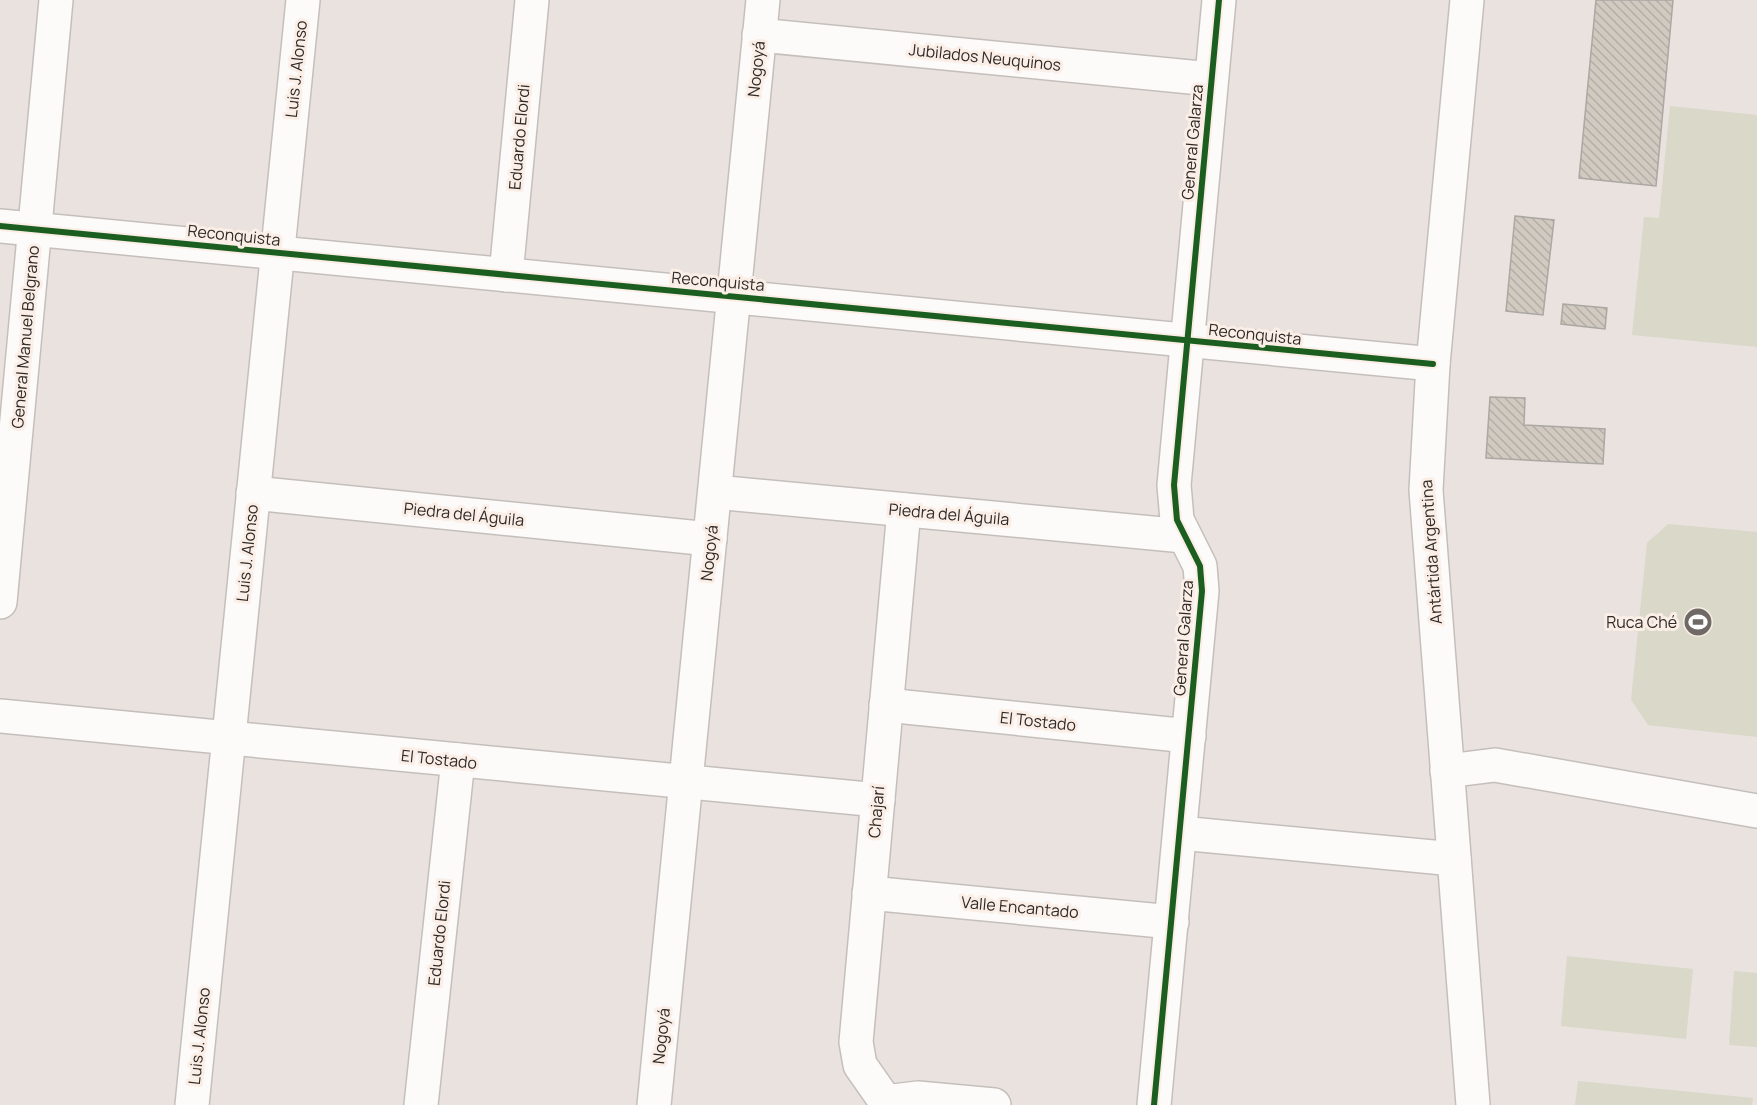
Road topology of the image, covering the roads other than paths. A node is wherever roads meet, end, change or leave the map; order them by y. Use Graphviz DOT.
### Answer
graph roads {
  1 [pos="56,0"];
  2 [pos="303,0"];
  3 [pos="532,0"];
  4 [pos="763,0"];
  5 [pos="1219,0"];
  6 [pos="1467,0"];
  7 [pos="759,35"];
  8 [pos="1211,79"];
  9 [pos="0,226"];
  10 [pos="35,229"];
  11 [pos="277,253"];
  12 [pos="506,275"];
  13 [pos="734,297"];
  14 [pos="1187,341"];
  15 [pos="1432,364"];
  16 [pos="715,492"];
  17 [pos="253,493"];
  18 [pos="904,510"];
  19 [pos="1184,536"];
  20 [pos="710,539"];
  21 [pos="0,602"];
  22 [pos="886,705"];
  23 [pos="0,716"];
  24 [pos="1189,736"];
  25 [pos="229,738"];
  26 [pos="458,760"];
  27 [pos="1447,771"];
  28 [pos="686,782"];
  29 [pos="878,800"];
  30 [pos="1757,811"];
  31 [pos="1180,833"];
  32 [pos="1454,859"];
  33 [pos="869,893"];
  34 [pos="1172,922"];
  35 [pos="886,1103"];
  36 [pos="192,1105"];
  37 [pos="421,1105"];
  38 [pos="654,1105"];
  39 [pos="994,1105"];
  40 [pos="1154,1105"];
  41 [pos="1473,1105"];
  1 -- 10 [label="street, General Manuel Belgrano"];
  2 -- 11 [label="street, Luis J. Alonso"];
  3 -- 12 [label="street, Eduardo Elordi"];
  4 -- 7 [label="street, Nogoyá"];
  5 -- 8 [label="street, General Galarza"];
  6 -- 15 [label="street, Antártida Argentina"];
  7 -- 8 [label="street, Jubilados Neuquinos"];
  7 -- 13 [label="street, Nogoyá"];
  8 -- 14 [label="street, General Galarza"];
  9 -- 10 [label="street, Reconquista"];
  10 -- 11 [label="street, Reconquista"];
  10 -- 21 [label="street, General Manuel Belgrano"];
  11 -- 12 [label="street, Reconquista"];
  11 -- 17 [label="street, Luis J. Alonso"];
  12 -- 13 [label="street, Reconquista"];
  13 -- 14 [label="street, Reconquista"];
  13 -- 16 [label="street, Nogoyá"];
  14 -- 15 [label="street, Reconquista"];
  14 -- 19 [label="street, General Galarza"];
  15 -- 27 [label="street, Antártida Argentina"];
  16 -- 18 [label="street, Piedra del Águila"];
  16 -- 20 [label="street, Nogoyá"];
  17 -- 20 [label="street, Piedra del Águila"];
  17 -- 25 [label="street, Luis J. Alonso"];
  18 -- 19 [label="street, Piedra del Águila"];
  18 -- 22 [label="street, Chajarí"];
  19 -- 24 [label="street, General Galarza"];
  20 -- 28 [label="street, Nogoyá"];
  22 -- 24 [label="street, El Tostado"];
  22 -- 29 [label="street, Chajarí"];
  23 -- 25 [label="street, El Tostado"];
  24 -- 31 [label="street, General Galarza"];
  25 -- 26 [label="street, El Tostado"];
  25 -- 36 [label="street, Luis J. Alonso"];
  26 -- 28 [label="street, El Tostado"];
  26 -- 37 [label="street, Eduardo Elordi"];
  27 -- 30 [label="street"];
  27 -- 32 [label="street, Antártida Argentina"];
  28 -- 29 [label="street, El Tostado"];
  28 -- 38 [label="street, Nogoyá"];
  29 -- 33 [label="street, Chajarí"];
  31 -- 32 [label="street"];
  31 -- 34 [label="street, General Galarza"];
  32 -- 41 [label="street, Antártida Argentina"];
  33 -- 34 [label="street, Valle Encantado"];
  33 -- 35 [label="street, Chajarí"];
  34 -- 40 [label="street, General Galarza"];
  35 -- 39 [label="street"];
}
